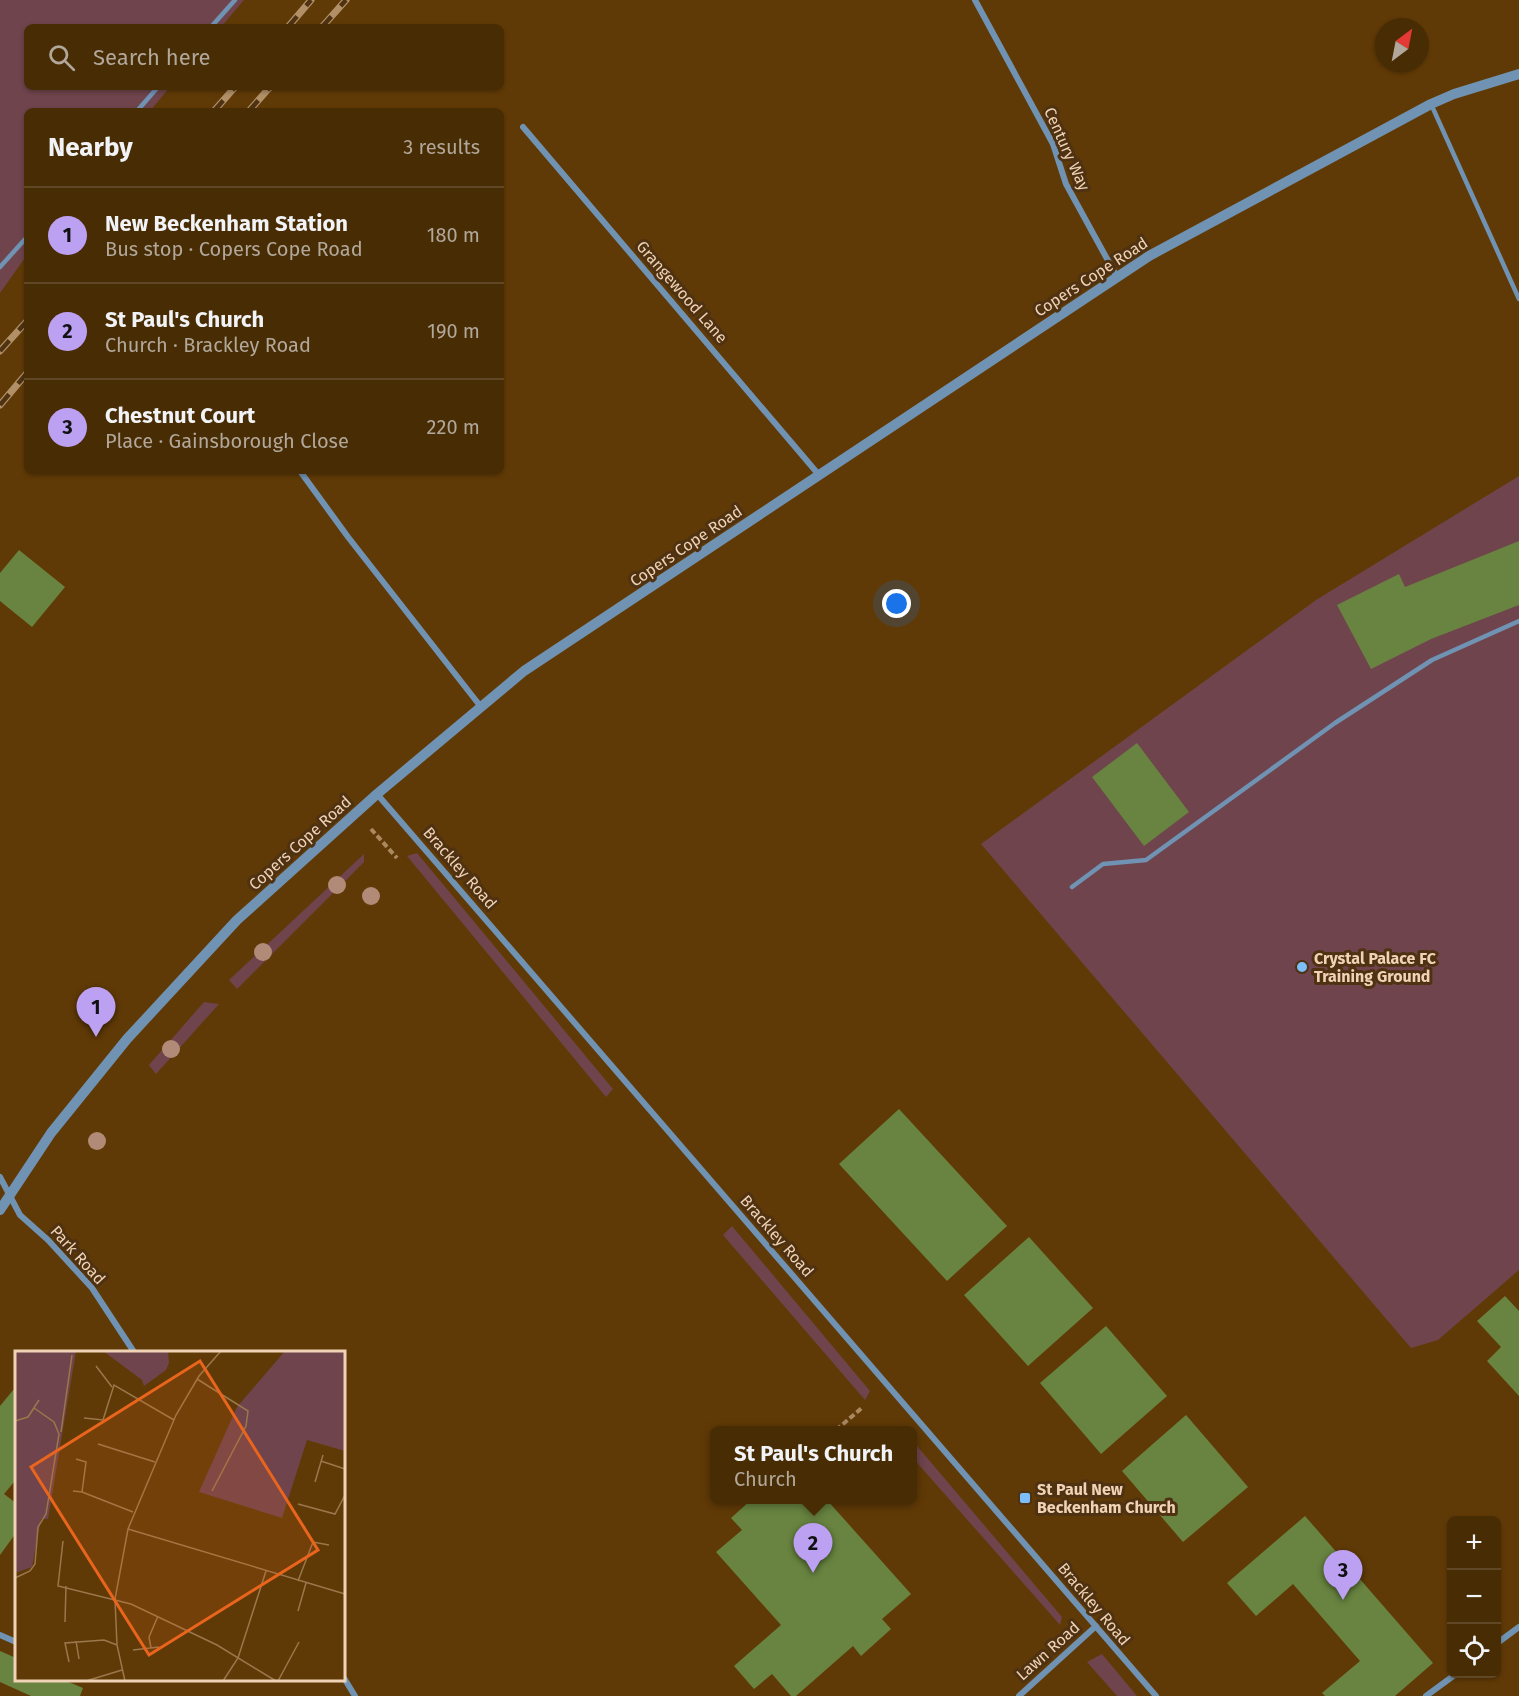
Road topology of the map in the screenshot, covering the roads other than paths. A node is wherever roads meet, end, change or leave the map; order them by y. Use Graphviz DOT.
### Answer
graph roads {
  1 [pos="235,0"];
  2 [pos="975,0"];
  3 [pos="214,24"];
  4 [pos="1519,74"];
  5 [pos="155,90"];
  6 [pos="1431,104"];
  7 [pos="140,108"];
  8 [pos="523,127"];
  9 [pos="24,240"];
  10 [pos="0,267"];
  11 [pos="1117,277"];
  12 [pos="1519,299"];
  13 [pos="302,474"];
  14 [pos="819,475"];
  15 [pos="1519,621"];
  16 [pos="481,707"];
  17 [pos="377,794"];
  18 [pos="1072,887"];
  19 [pos="0,1177"];
  20 [pos="10,1194"];
  21 [pos="0,1210"];
  22 [pos="133,1351"];
  23 [pos="1096,1626"];
  24 [pos="1519,1627"];
  25 [pos="0,1635"];
  26 [pos="1501,1641"];
  27 [pos="15,1642"];
  28 [pos="1451,1678"];
  29 [pos="345,1680"];
  30 [pos="354,1696"];
  31 [pos="1019,1696"];
  32 [pos="1156,1696"];
  33 [pos="1426,1696"];
  1 -- 3 [label="lane"];
  2 -- 11 [label="street, Century Way"];
  4 -- 6 [label="street, Copers Cope Road"];
  5 -- 7 [label="lane"];
  6 -- 11 [label="street, Copers Cope Road"];
  6 -- 12 [label="lane"];
  8 -- 14 [label="street, Grangewood Lane"];
  9 -- 10 [label="lane"];
  11 -- 14 [label="street, Copers Cope Road"];
  13 -- 16 [label="street"];
  14 -- 16 [label="street, Copers Cope Road"];
  15 -- 18 [label="lane"];
  16 -- 17 [label="street, Copers Cope Road"];
  17 -- 20 [label="street, Copers Cope Road"];
  17 -- 23 [label="street, Brackley Road"];
  19 -- 20 [label="street, Park Road"];
  20 -- 21 [label="street, Copers Cope Road"];
  20 -- 22 [label="street, Park Road"];
  23 -- 31 [label="street, Lawn Road"];
  23 -- 32 [label="street, Brackley Road"];
  24 -- 26 [label="street"];
  25 -- 27 [label="street"];
  28 -- 33 [label="street"];
  29 -- 30 [label="street"];
}
